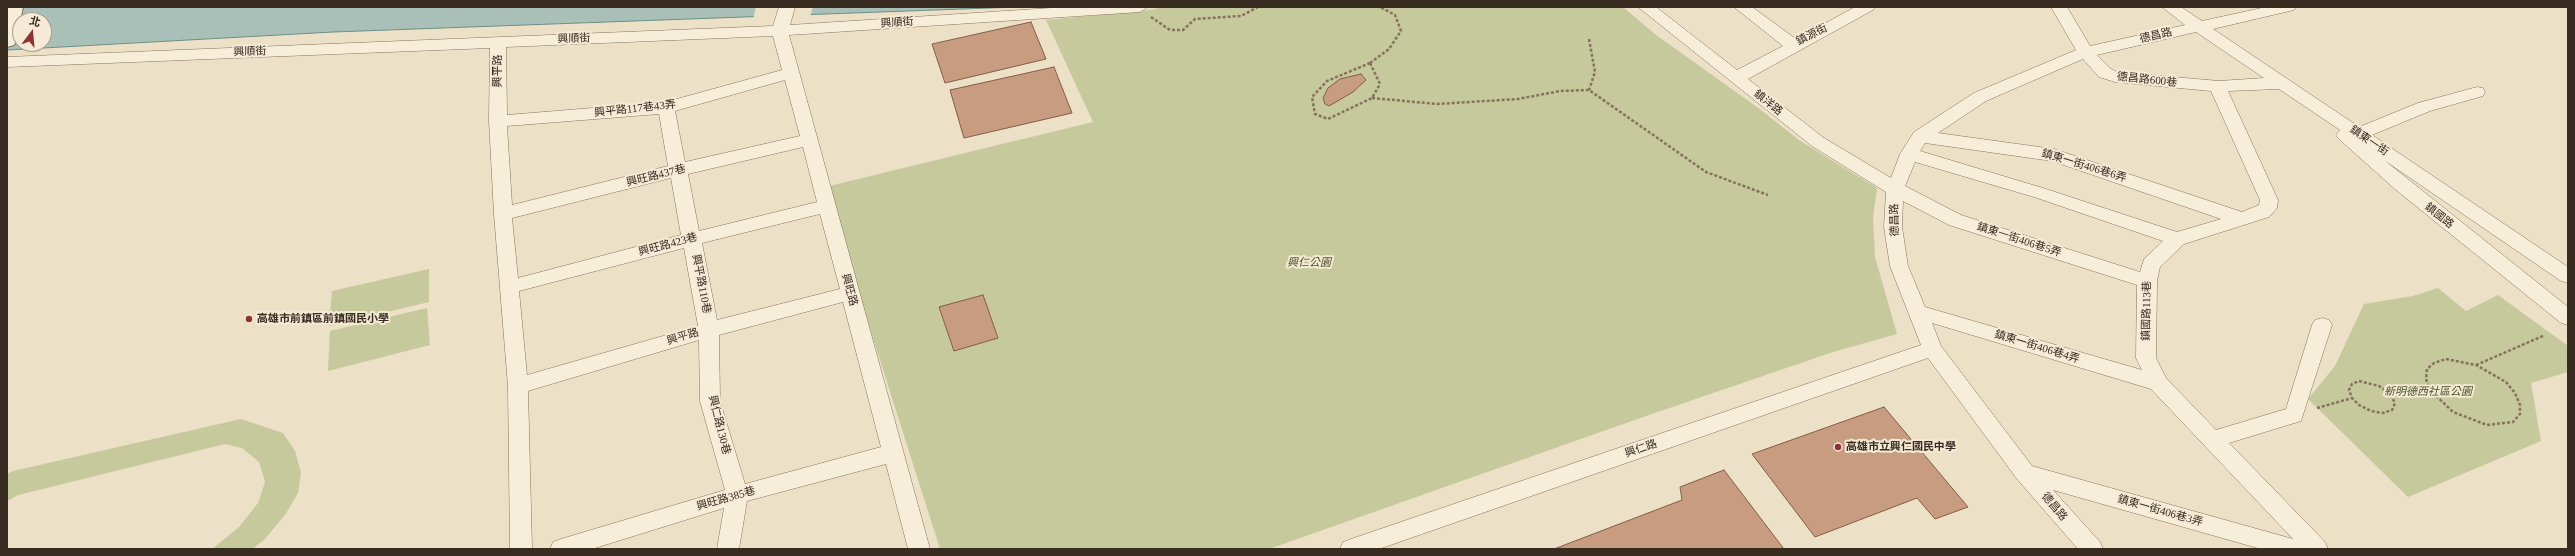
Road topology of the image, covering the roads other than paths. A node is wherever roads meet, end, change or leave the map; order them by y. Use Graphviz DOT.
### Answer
graph roads {
  1 [pos="14,7"];
  2 [pos="787,7"];
  3 [pos="1646,7"];
  4 [pos="1742,7"];
  5 [pos="1866,7"];
  6 [pos="2059,7"];
  7 [pos="2170,7"];
  8 [pos="2280,8"];
  9 [pos="1143,10"];
  10 [pos="2200,27"];
  11 [pos="780,31"];
  12 [pos="7,41"];
  13 [pos="498,42"];
  14 [pos="1794,45"];
  15 [pos="2085,52"];
  16 [pos="7,62"];
  17 [pos="791,73"];
  18 [pos="1736,78"];
  19 [pos="2283,83"];
  20 [pos="2219,86"];
  21 [pos="2477,92"];
  22 [pos="2317,106"];
  23 [pos="666,108"];
  24 [pos="498,121"];
  25 [pos="2358,134"];
  26 [pos="1920,136"];
  27 [pos="809,140"];
  28 [pos="1909,154"];
  29 [pos="678,170"];
  30 [pos="1895,189"];
  31 [pos="827,206"];
  32 [pos="503,214"];
  33 [pos="2242,219"];
  34 [pos="692,239"];
  35 [pos="2177,239"];
  36 [pos="2568,276"];
  37 [pos="2147,281"];
  38 [pos="509,287"];
  39 [pos="850,293"];
  40 [pos="1915,311"];
  41 [pos="2568,318"];
  42 [pos="2322,325"];
  43 [pos="710,330"];
  44 [pos="1932,349"];
  45 [pos="2158,383"];
  46 [pos="518,386"];
  47 [pos="2212,440"];
  48 [pos="892,453"];
  49 [pos="2025,473"];
  50 [pos="737,495"];
  51 [pos="521,549"];
  52 [pos="561,549"];
  53 [pos="728,549"];
  54 [pos="919,549"];
  55 [pos="1351,549"];
  56 [pos="2092,549"];
  57 [pos="2295,549"];
  58 [pos="2316,549"];
  1 -- 12 [label="street"];
  2 -- 11 [label="street"];
  3 -- 18 [label="street, 鎮洋路"];
  4 -- 14 [label="street, 鎮源街"];
  5 -- 14 [label="street, 鎮源街"];
  6 -- 15 [label="street, 德昌路600巷"];
  7 -- 10 [label="street, 鎮東一街"];
  8 -- 10 [label="street, 德昌路"];
  9 -- 11 [label="street, 興順街"];
  10 -- 15 [label="street, 德昌路"];
  10 -- 19 [label="street, 鎮東一街"];
  11 -- 13 [label="street, 興順街"];
  11 -- 17 [label="street, 興旺路"];
  13 -- 16 [label="street, 興順街"];
  13 -- 24 [label="street, 興平路"];
  14 -- 18 [label="street"];
  15 -- 20 [label="street, 德昌路600巷"];
  15 -- 26 [label="street, 德昌路"];
  17 -- 23 [label="street, 興平路117巷43弄"];
  17 -- 27 [label="street, 興旺路"];
  18 -- 30 [label="street, 鎮洋路"];
  19 -- 20 [label="street"];
  19 -- 22 [label="street, 鎮東一街"];
  20 -- 33 [label="street, 鎮國路113巷"];
  21 -- 25 [label="street"];
  22 -- 25 [label="street, 鎮東一街"];
  22 -- 41 [label="street, 鎮國路"];
  23 -- 24 [label="street, 興平路117巷43弄"];
  23 -- 29 [label="street, 興平路110巷"];
  24 -- 32 [label="street, 興平路"];
  25 -- 36 [label="street, 鎮東一街"];
  26 -- 28 [label="street, 德昌路"];
  26 -- 33 [label="street, 鎮東一街406巷6弄"];
  27 -- 29 [label="street, 興旺路437巷"];
  27 -- 31 [label="street, 興旺路"];
  28 -- 30 [label="street, 德昌路"];
  28 -- 35 [label="street"];
  29 -- 32 [label="street, 興旺路437巷"];
  29 -- 34 [label="street, 興平路110巷"];
  30 -- 37 [label="street, 鎮東一街406巷5弄"];
  30 -- 40 [label="street, 德昌路"];
  31 -- 34 [label="street, 興旺路423巷"];
  31 -- 39 [label="street, 興旺路"];
  32 -- 38 [label="street, 興平路"];
  33 -- 35 [label="street, 鎮國路113巷"];
  34 -- 38 [label="street, 興旺路423巷"];
  34 -- 43 [label="street, 興平路110巷"];
  35 -- 37 [label="street, 鎮國路113巷"];
  37 -- 45 [label="street, 鎮國路113巷"];
  38 -- 46 [label="street, 興平路"];
  39 -- 43 [label="street, 興平路"];
  39 -- 48 [label="street, 興旺路"];
  40 -- 44 [label="street, 德昌路"];
  40 -- 45 [label="street, 鎮東一街406巷4弄"];
  42 -- 47 [label="street"];
  43 -- 46 [label="street, 興平路"];
  43 -- 50 [label="street, 興仁路130巷"];
  44 -- 49 [label="street, 德昌路"];
  44 -- 55 [label="street, 興仁路"];
  45 -- 47 [label="street, 鎮國路113巷"];
  46 -- 51 [label="street, 興平路"];
  47 -- 58 [label="street, 鎮國路113巷"];
  48 -- 50 [label="street, 興旺路385巷"];
  48 -- 54 [label="street, 興旺路"];
  49 -- 56 [label="street, 德昌路"];
  49 -- 57 [label="street, 鎮東一街406巷3弄"];
  50 -- 52 [label="street, 興旺路385巷"];
  50 -- 53 [label="street"];
}
